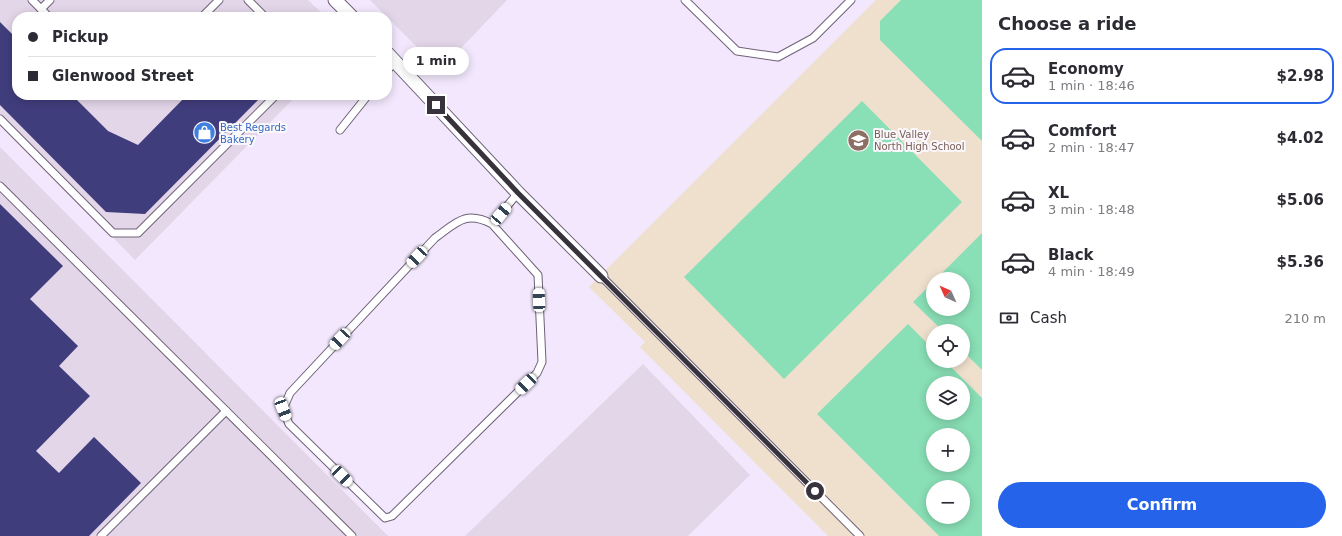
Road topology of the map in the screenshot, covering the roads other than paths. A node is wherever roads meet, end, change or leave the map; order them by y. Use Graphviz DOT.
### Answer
graph roads {
  1 [pos="32,0"];
  2 [pos="50,0"];
  3 [pos="219,0"];
  4 [pos="248,0"];
  5 [pos="335,0"];
  6 [pos="685,0"];
  7 [pos="851,0"];
  8 [pos="41,9"];
  9 [pos="44,12"];
  10 [pos="207,12"];
  11 [pos="260,12"];
  12 [pos="347,12"];
  13 [pos="392,64"];
  14 [pos="271,100"];
  15 [pos="364,100"];
  16 [pos="0,119"];
  17 [pos="340,130"];
  18 [pos="0,186"];
  19 [pos="518,193"];
  20 [pos="492,224"];
  21 [pos="601,276"];
  22 [pos="226,411"];
  23 [pos="101,536"];
  24 [pos="352,536"];
  25 [pos="860,536"];
  1 -- 8 [label="lane"];
  2 -- 8 [label="lane"];
  3 -- 10 [label="lane"];
  4 -- 11 [label="lane"];
  5 -- 12 [label="street"];
  6 -- 7 [label="lane"];
  8 -- 9 [label="lane"];
  13 -- 19 [label="street"];
  14 -- 16 [label="lane"];
  15 -- 17 [label="lane"];
  18 -- 22 [label="lane"];
  19 -- 20 [label="lane"];
  19 -- 21 [label="street"];
  20 -- 20 [label="lane"];
  21 -- 25 [label="lane"];
  22 -- 23 [label="lane"];
  22 -- 24 [label="lane"];
}
